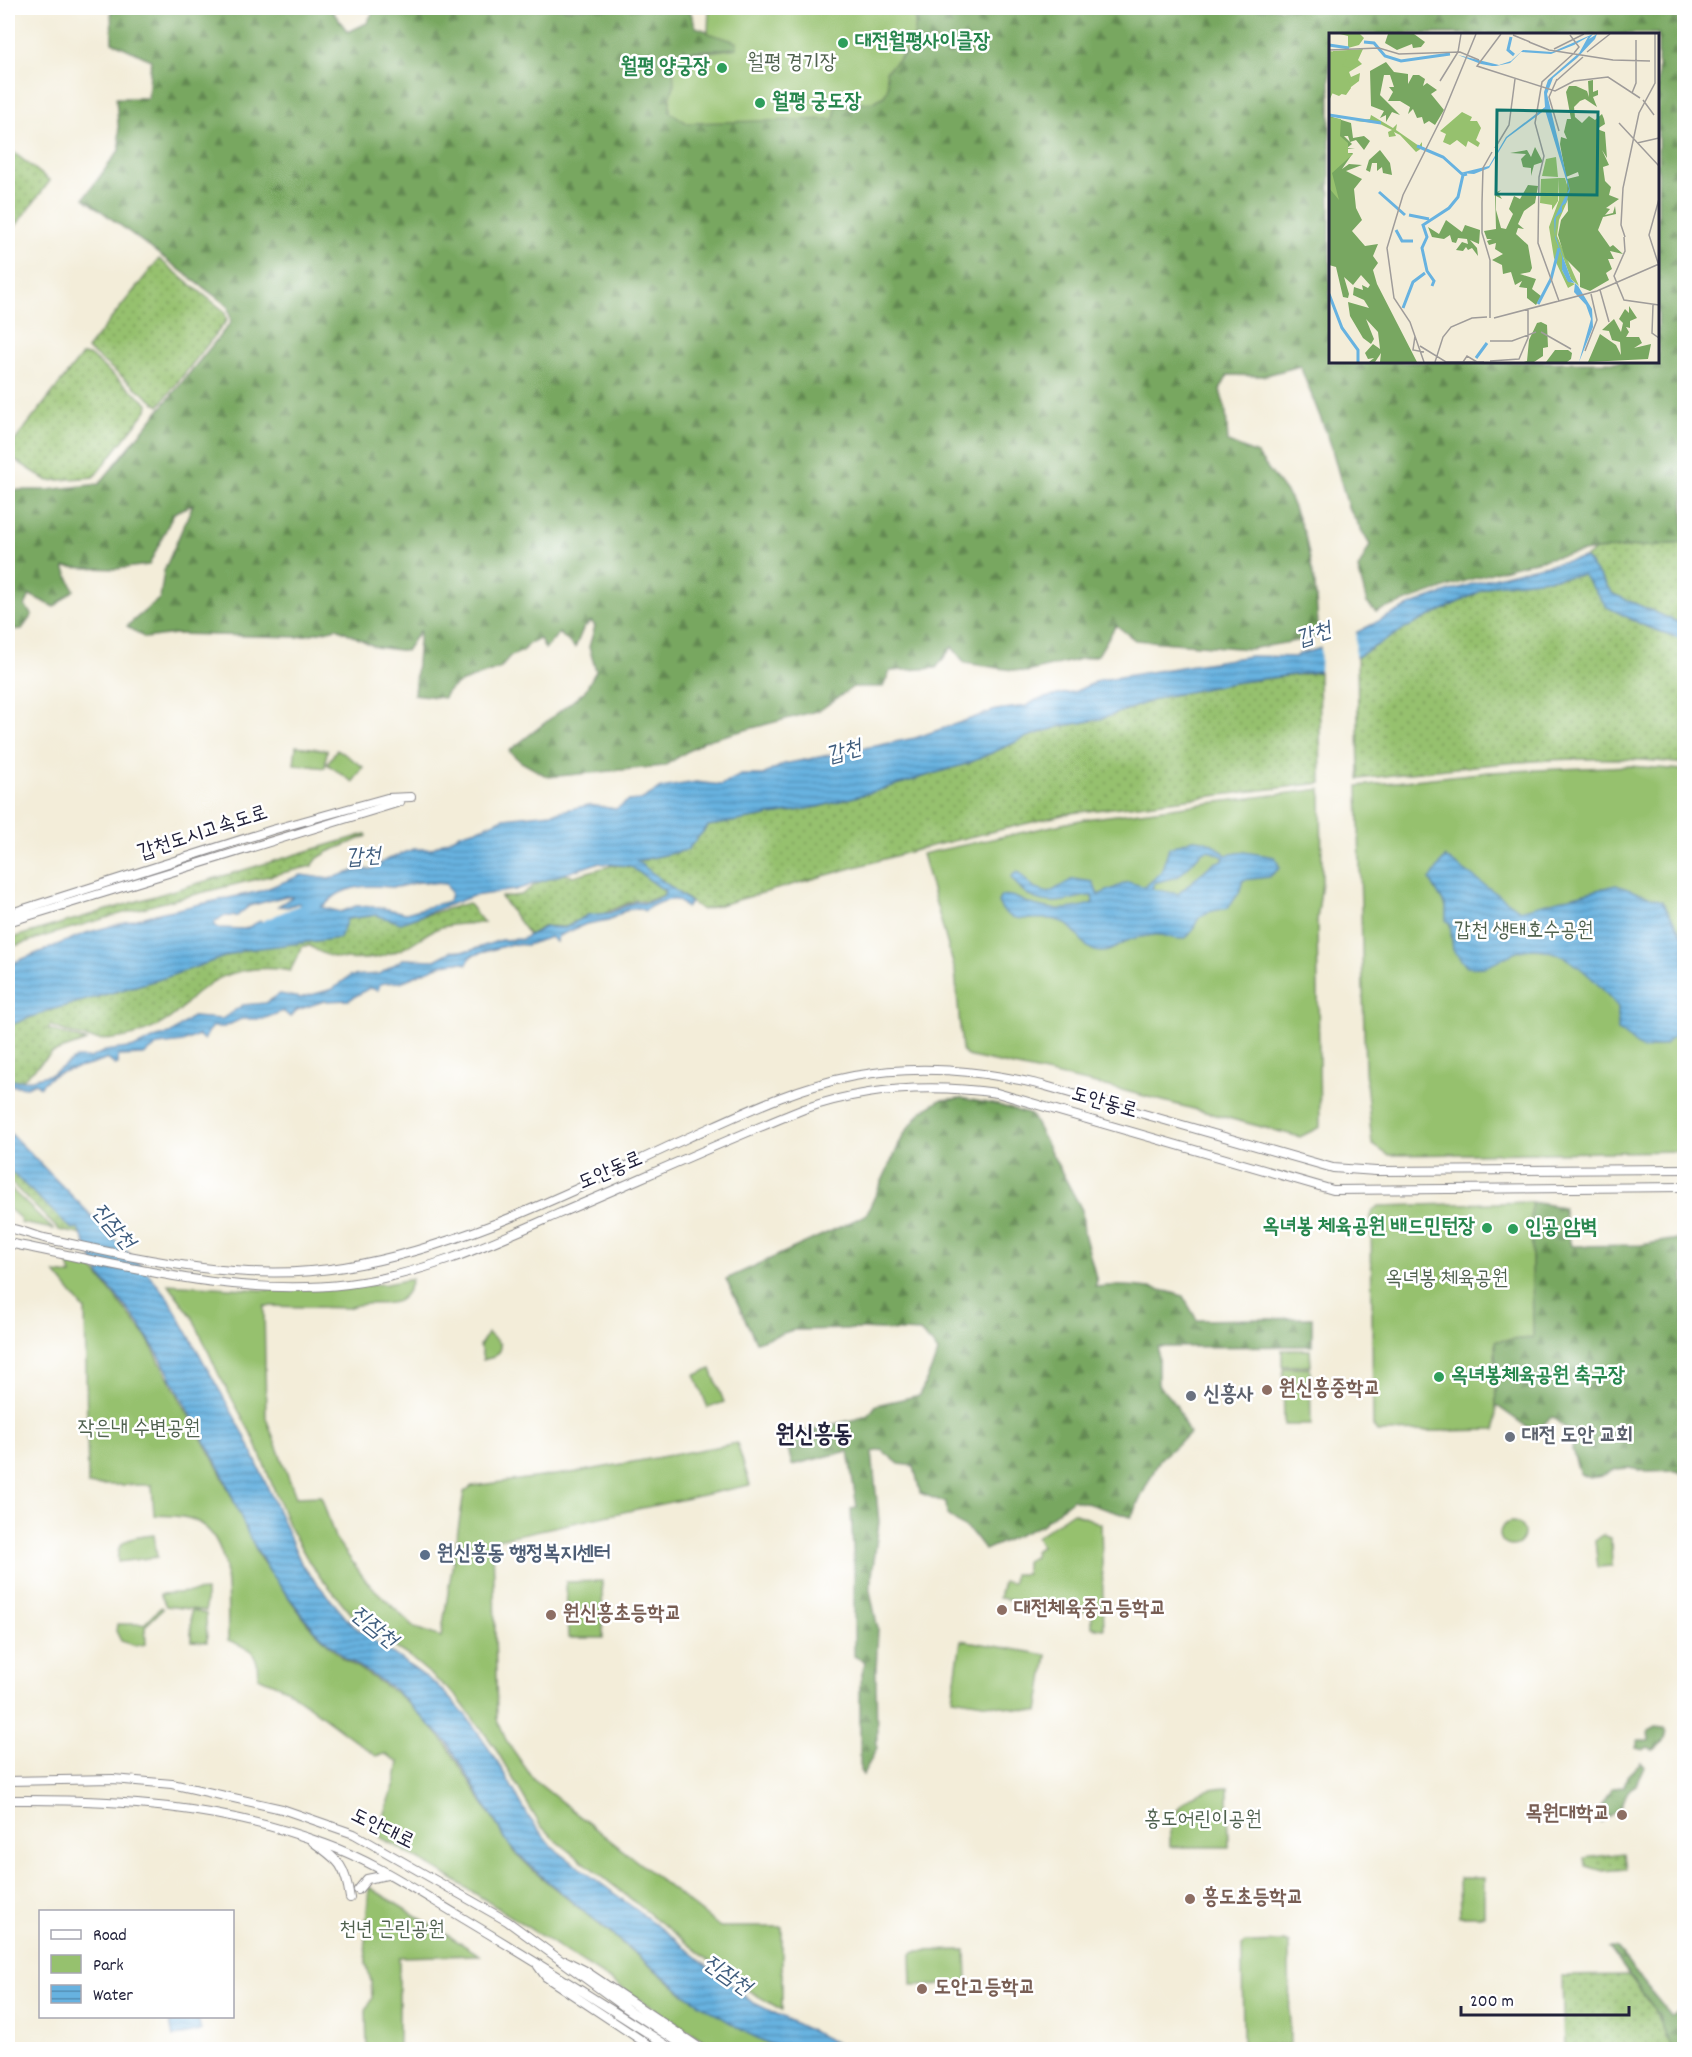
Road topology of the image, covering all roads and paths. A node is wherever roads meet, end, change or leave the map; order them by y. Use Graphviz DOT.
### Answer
graph roads {
  1 [pos="411,797"];
  2 [pos="400,802"];
  3 [pos="8,915"];
  4 [pos="8,922"];
  5 [pos="1684,1169"];
  6 [pos="1684,1187"];
  7 [pos="8,1228"];
  8 [pos="8,1243"];
  9 [pos="8,1781"];
  10 [pos="8,1800"];
  11 [pos="309,1840"];
  12 [pos="387,1875"];
  13 [pos="358,1890"];
  14 [pos="350,1898"];
  15 [pos="533,1960"];
  16 [pos="562,1960"];
  17 [pos="656,2049"];
  18 [pos="674,2049"];
  19 [pos="690,2049"];
  20 [pos="704,2049"];
  1 -- 3 [label="main road, 갑천도시고속도로"];
  2 -- 4 [label="main road, 갑천도시고속도로"];
  5 -- 7 [label="main road, 도안동로"];
  6 -- 8 [label="main road, 도안동로"];
  9 -- 16 [label="main road, 도안대로"];
  10 -- 11 [label="main road, 도안대로"];
  11 -- 12 [label="main road, 도안대로"];
  11 -- 14 [label="main road"];
  12 -- 13 [label="main road"];
  12 -- 15 [label="main road, 도안대로"];
  15 -- 17 [label="main road"];
  15 -- 18 [label="main road, 도안대로"];
  16 -- 19 [label="main road, 도안대로"];
  16 -- 20 [label="main road"];
}
